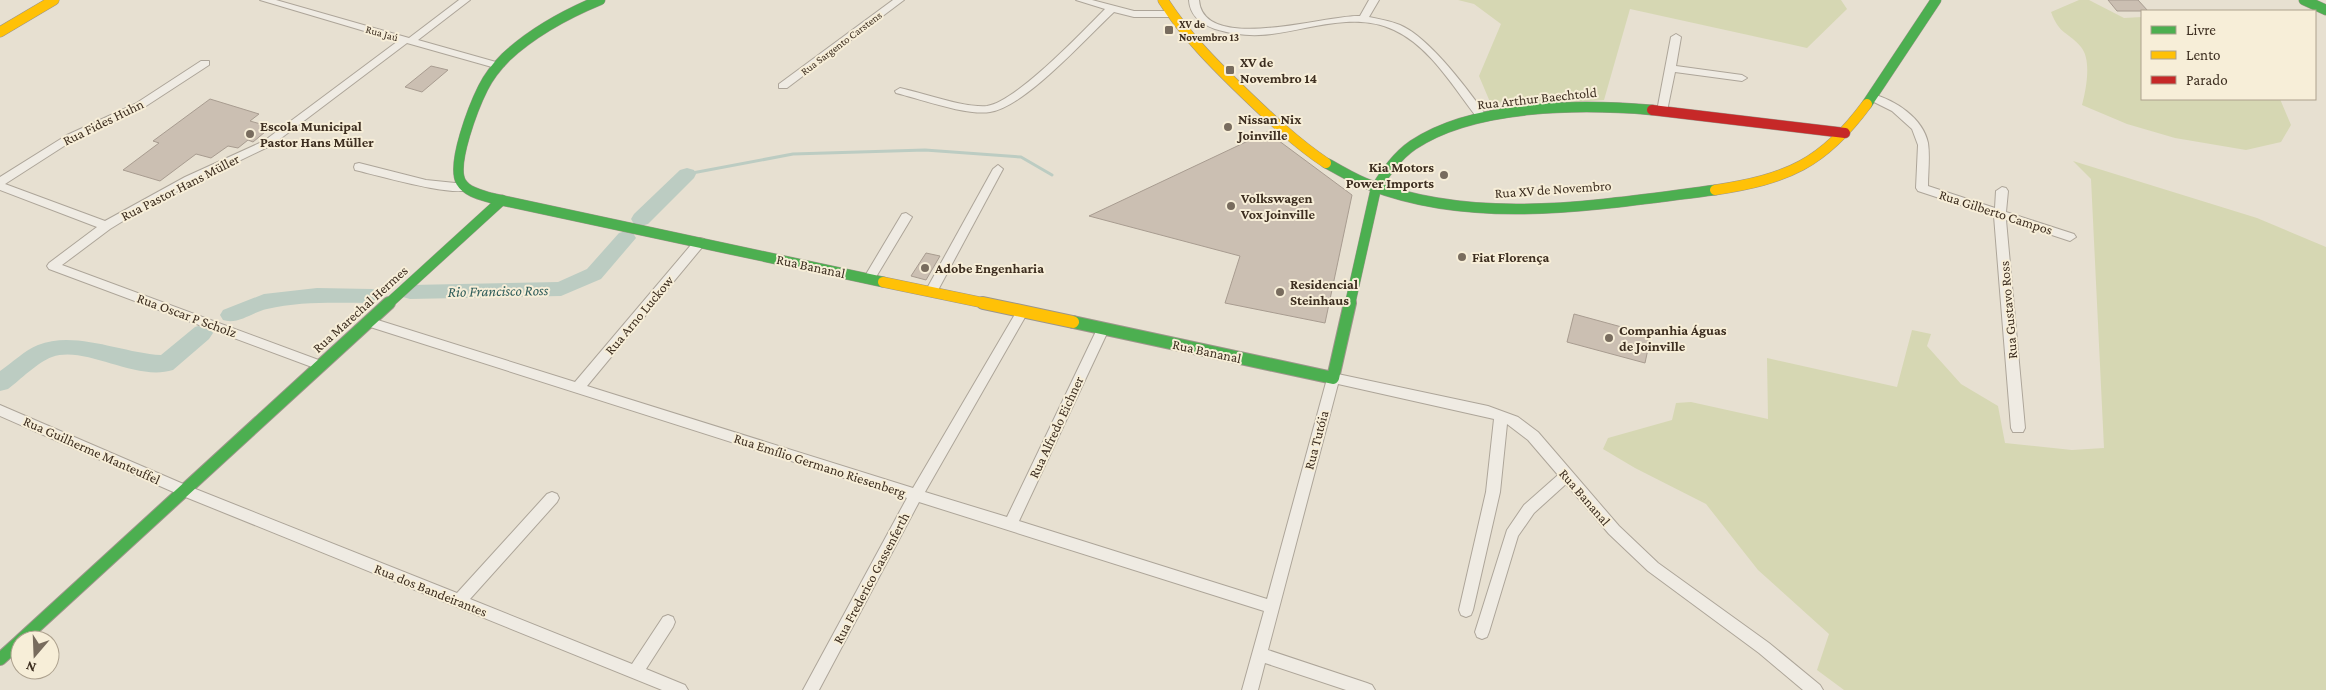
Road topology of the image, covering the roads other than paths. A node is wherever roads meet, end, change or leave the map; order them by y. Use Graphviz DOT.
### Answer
graph roads {
  1 [pos="54,0"];
  2 [pos="265,0"];
  3 [pos="465,0"];
  4 [pos="600,0"];
  5 [pos="899,0"];
  6 [pos="1081,0"];
  7 [pos="1163,0"];
  8 [pos="1194,0"];
  9 [pos="1374,0"];
  10 [pos="1936,0"];
  11 [pos="2306,0"];
  12 [pos="2326,5"];
  13 [pos="1111,9"];
  14 [pos="2326,10"];
  15 [pos="1171,14"];
  16 [pos="1363,20"];
  17 [pos="0,32"];
  18 [pos="1676,37"];
  19 [pos="408,40"];
  20 [pos="205,63"];
  21 [pos="499,66"];
  22 [pos="1670,68"];
  23 [pos="1742,78"];
  24 [pos="783,86"];
  25 [pos="900,91"];
  26 [pos="1872,97"];
  27 [pos="1662,111"];
  28 [pos="1483,118"];
  29 [pos="1845,133"];
  30 [pos="359,167"];
  31 [pos="998,169"];
  32 [pos="0,182"];
  33 [pos="0,186"];
  34 [pos="465,188"];
  35 [pos="1376,188"];
  36 [pos="2002,191"];
  37 [pos="502,200"];
  38 [pos="2000,215"];
  39 [pos="906,217"];
  40 [pos="106,226"];
  41 [pos="2070,237"];
  42 [pos="700,242"];
  43 [pos="53,266"];
  44 [pos="869,278"];
  45 [pos="931,292"];
  46 [pos="1022,312"];
  47 [pos="368,322"];
  48 [pos="1103,329"];
  49 [pos="320,365"];
  50 [pos="1333,378"];
  51 [pos="578,388"];
  52 [pos="0,410"];
  53 [pos="1501,416"];
  54 [pos="2018,428"];
  55 [pos="1567,475"];
  56 [pos="183,490"];
  57 [pos="916,495"];
  58 [pos="552,498"];
  59 [pos="1010,525"];
  60 [pos="459,601"];
  61 [pos="1272,608"];
  62 [pos="1466,610"];
  63 [pos="668,622"];
  64 [pos="31,630"];
  65 [pos="1482,632"];
  66 [pos="10,650"];
  67 [pos="1260,654"];
  68 [pos="0,659"];
  69 [pos="635,672"];
  70 [pos="680,690"];
  71 [pos="811,690"];
  72 [pos="1250,690"];
  73 [pos="1367,690"];
  74 [pos="1815,690"];
  1 -- 17 [label="street"];
  2 -- 19 [label="street, Rua Jaú"];
  3 -- 19 [label="street, Rua Pastor Hans Müller"];
  4 -- 21 [label="street"];
  5 -- 24 [label="street, Rua Sargento Carstens"];
  6 -- 13 [label="street"];
  7 -- 15 [label="street, Rua XV de Novembro"];
  8 -- 16 [label="street"];
  9 -- 16 [label="street"];
  10 -- 26 [label="street, Rua XV de Novembro"];
  11 -- 12 [label="street"];
  11 -- 14 [label="street"];
  13 -- 15 [label="street"];
  13 -- 25 [label="street"];
  15 -- 35 [label="street, Rua XV de Novembro"];
  16 -- 28 [label="street"];
  18 -- 22 [label="street"];
  19 -- 21 [label="street, Rua Jaú"];
  19 -- 40 [label="street, Rua Pastor Hans Müller"];
  20 -- 32 [label="street, Rua Fides Huhn"];
  21 -- 34 [label="street"];
  22 -- 23 [label="street"];
  22 -- 27 [label="street"];
  26 -- 29 [label="street, Rua XV de Novembro"];
  26 -- 38 [label="street, Rua Gilberto Campos"];
  27 -- 28 [label="street, Rua Arthur Baechtold"];
  27 -- 29 [label="street, Rua Arthur Baechtold"];
  28 -- 35 [label="street, Rua Arthur Baechtold"];
  29 -- 35 [label="street, Rua XV de Novembro"];
  30 -- 34 [label="street"];
  31 -- 45 [label="street"];
  33 -- 40 [label="street"];
  34 -- 37 [label="street"];
  35 -- 50 [label="street, Rua Tutóia"];
  36 -- 38 [label="street, Rua Gustavo Ross"];
  37 -- 42 [label="street, Rua Bananal"];
  37 -- 47 [label="street, Rua Marechal Hermes"];
  38 -- 41 [label="street, Rua Gilberto Campos"];
  38 -- 54 [label="street, Rua Gustavo Ross"];
  39 -- 44 [label="street"];
  40 -- 43 [label="street, Rua Pastor Hans Müller"];
  42 -- 44 [label="street, Rua Bananal"];
  42 -- 51 [label="street, Rua Arno Luckow"];
  43 -- 49 [label="street, Rua Oscar P Scholz"];
  44 -- 45 [label="street, Rua Bananal"];
  45 -- 46 [label="street, Rua Bananal"];
  46 -- 48 [label="street, Rua Bananal"];
  46 -- 57 [label="street, Rua Frederico Gassenferth"];
  47 -- 49 [label="street, Rua Marechal Hermes"];
  47 -- 51 [label="street, Rua Emílio Germano Riesenberg"];
  48 -- 50 [label="street, Rua Bananal"];
  48 -- 59 [label="street, Rua Alfredo Eichner"];
  49 -- 56 [label="street, Rua Marechal Hermes"];
  50 -- 53 [label="street, Rua Bananal"];
  50 -- 61 [label="street, Rua Tutóia"];
  51 -- 57 [label="street, Rua Emílio Germano Riesenberg"];
  52 -- 56 [label="street, Rua Guilherme Manteuffel"];
  53 -- 55 [label="street, Rua Bananal"];
  53 -- 62 [label="street"];
  55 -- 65 [label="street"];
  55 -- 74 [label="street, Rua Bananal"];
  56 -- 60 [label="street, Rua dos Bandeirantes"];
  56 -- 64 [label="street, Rua Marechal Hermes"];
  57 -- 59 [label="street, Rua Emílio Germano Riesenberg"];
  57 -- 71 [label="street, Rua Frederico Gassenferth"];
  58 -- 60 [label="street"];
  59 -- 61 [label="street, Rua Emílio Germano Riesenberg"];
  60 -- 69 [label="street, Rua dos Bandeirantes"];
  61 -- 67 [label="street, Rua Tutóia"];
  63 -- 69 [label="street"];
  66 -- 68 [label="street, Rua Marechal Hermes"];
  67 -- 72 [label="street, Rua Tutóia"];
  67 -- 73 [label="street"];
  69 -- 70 [label="street, Rua dos Bandeirantes"];
}
